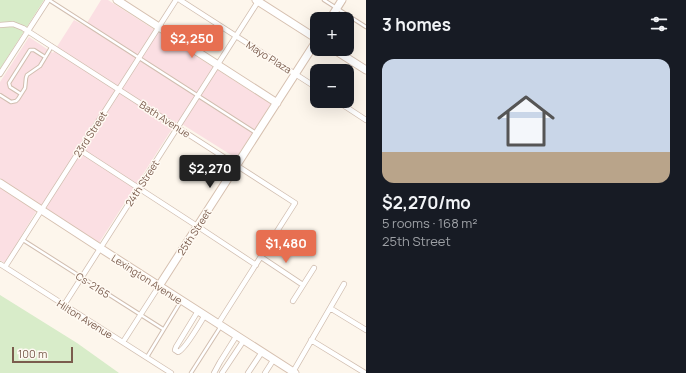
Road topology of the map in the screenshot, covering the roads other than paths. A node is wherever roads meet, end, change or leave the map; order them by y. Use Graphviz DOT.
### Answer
graph roads {
  1 [pos="49,0"];
  2 [pos="117,0"];
  3 [pos="176,0"];
  4 [pos="180,0"];
  5 [pos="258,0"];
  6 [pos="324,0"];
  7 [pos="342,0"];
  8 [pos="337,8"];
  9 [pos="334,12"];
  10 [pos="0,25"];
  11 [pos="159,27"];
  12 [pos="366,27"];
  13 [pos="28,31"];
  14 [pos="310,35"];
  15 [pos="236,37"];
  16 [pos="52,46"];
  17 [pos="310,51"];
  18 [pos="344,56"];
  19 [pos="45,57"];
  20 [pos="139,58"];
  21 [pos="218,64"];
  22 [pos="366,70"];
  23 [pos="0,74"];
  24 [pos="295,74"];
  25 [pos="310,84"];
  26 [pos="119,89"];
  27 [pos="21,94"];
  28 [pos="0,95"];
  29 [pos="198,96"];
  30 [pos="277,102"];
  31 [pos="348,108"];
  32 [pos="366,120"];
  33 [pos="178,127"];
  34 [pos="257,134"];
  35 [pos="80,150"];
  36 [pos="236,165"];
  37 [pos="0,183"];
  38 [pos="139,188"];
  39 [pos="41,210"];
  40 [pos="198,226"];
  41 [pos="23,240"];
  42 [pos="100,248"];
  43 [pos="261,257"];
  44 [pos="0,264"];
  45 [pos="256,265"];
  46 [pos="5,267"];
  47 [pos="314,268"];
  48 [pos="82,277"];
  49 [pos="344,284"];
  50 [pos="303,285"];
  51 [pos="159,286"];
  52 [pos="181,300"];
  53 [pos="293,301"];
  54 [pos="64,305"];
  55 [pos="330,308"];
  56 [pos="198,311"];
  57 [pos="141,315"];
  58 [pos="205,315"];
  59 [pos="220,324"];
  60 [pos="188,327"];
  61 [pos="164,329"];
  62 [pos="366,330"];
  63 [pos="195,331"];
  64 [pos="237,335"];
  65 [pos="181,337"];
  66 [pos="244,340"];
  67 [pos="311,340"];
  68 [pos="123,342"];
  69 [pos="188,342"];
  70 [pos="262,352"];
  71 [pos="147,357"];
  72 [pos="274,359"];
  73 [pos="220,362"];
  74 [pos="227,366"];
  75 [pos="294,372"];
  76 [pos="171,373"];
  77 [pos="190,373"];
  78 [pos="214,373"];
  79 [pos="222,373"];
  80 [pos="248,373"];
  81 [pos="265,373"];
  82 [pos="365,373"];
  1 -- 13 [label="street"];
  1 -- 20 [label="lane"];
  2 -- 11 [label="street"];
  3 -- 11 [label="street, 23rd Street"];
  4 -- 15 [label="street, Mayo Plaza"];
  5 -- 14 [label="street"];
  5 -- 15 [label="street, 24th Street"];
  6 -- 8 [label="lane"];
  7 -- 8 [label="street"];
  8 -- 9 [label="street"];
  8 -- 12 [label="lane"];
  10 -- 13 [label="street, Bath Avenue"];
  11 -- 20 [label="street, 23rd Street"];
  11 -- 21 [label="street"];
  13 -- 16 [label="street, Bath Avenue"];
  13 -- 23 [label="street"];
  15 -- 21 [label="street, 24th Street"];
  15 -- 24 [label="street, Mayo Plaza"];
  16 -- 19 [label="lane"];
  16 -- 26 [label="street, Bath Avenue"];
  17 -- 24 [label="street, 25th Street"];
  18 -- 22 [label="street"];
  19 -- 27 [label="lane"];
  19 -- 27 [label="lane"];
  20 -- 26 [label="street, 23rd Street"];
  20 -- 29 [label="lane"];
  21 -- 29 [label="street, 24th Street"];
  21 -- 30 [label="street"];
  24 -- 25 [label="street, Mayo Plaza"];
  24 -- 30 [label="street, 25th Street"];
  26 -- 33 [label="street, Bath Avenue"];
  26 -- 35 [label="street, 23rd Street"];
  27 -- 28 [label="lane"];
  29 -- 33 [label="street, 24th Street"];
  29 -- 34 [label="lane"];
  30 -- 34 [label="street, 25th Street"];
  31 -- 32 [label="street"];
  33 -- 36 [label="street, Bath Avenue"];
  33 -- 38 [label="street, 24th Street"];
  34 -- 36 [label="street, 25th Street"];
  35 -- 38 [label="street"];
  35 -- 39 [label="street, 23rd Street"];
  36 -- 40 [label="street, 25th Street"];
  36 -- 43 [label="street, Bath Avenue"];
  37 -- 39 [label="street, Lexington Avenue"];
  38 -- 40 [label="street"];
  38 -- 42 [label="street, 24th Street"];
  39 -- 41 [label="street, 23rd Street"];
  39 -- 42 [label="street, Lexington Avenue"];
  40 -- 45 [label="street"];
  40 -- 51 [label="street, 25th Street"];
  41 -- 46 [label="street, 23rd Street"];
  41 -- 48 [label="lane, Cs-2165"];
  42 -- 48 [label="street, 24th Street"];
  42 -- 51 [label="street, Lexington Avenue"];
  43 -- 45 [label="street"];
  43 -- 50 [label="street"];
  44 -- 46 [label="street, Hilton Avenue"];
  45 -- 59 [label="street"];
  46 -- 54 [label="street, Hilton Avenue"];
  47 -- 50 [label="street"];
  48 -- 54 [label="street, 24th Street"];
  48 -- 57 [label="lane, Cs-2165"];
  49 -- 55 [label="street"];
  50 -- 53 [label="street"];
  51 -- 52 [label="street, Lexington Avenue"];
  51 -- 57 [label="street, 25th Street"];
  52 -- 56 [label="street, Lexington Avenue"];
  52 -- 61 [label="lane"];
  54 -- 68 [label="street, Hilton Avenue"];
  55 -- 62 [label="street"];
  55 -- 67 [label="street"];
  56 -- 58 [label="street, Lexington Avenue"];
  56 -- 60 [label="street"];
  57 -- 61 [label="lane, Cs-2165"];
  57 -- 68 [label="street, 25th Street"];
  58 -- 59 [label="street, Lexington Avenue"];
  58 -- 63 [label="street"];
  59 -- 64 [label="street, Lexington Avenue"];
  59 -- 77 [label="lane"];
  60 -- 63 [label="street"];
  60 -- 65 [label="street"];
  61 -- 71 [label="lane"];
  63 -- 69 [label="street"];
  64 -- 66 [label="street, Lexington Avenue"];
  64 -- 73 [label="street"];
  65 -- 69 [label="street"];
  65 -- 69 [label="street"];
  66 -- 70 [label="street, Lexington Avenue"];
  66 -- 74 [label="street"];
  67 -- 75 [label="street"];
  67 -- 82 [label="street"];
  68 -- 71 [label="street, Hilton Avenue"];
  70 -- 72 [label="street, Lexington Avenue"];
  70 -- 80 [label="street"];
  71 -- 76 [label="street, Hilton Avenue"];
  72 -- 75 [label="street, Lexington Avenue"];
  72 -- 81 [label="street"];
  73 -- 74 [label="street"];
  73 -- 78 [label="street"];
  74 -- 79 [label="street"];
}
